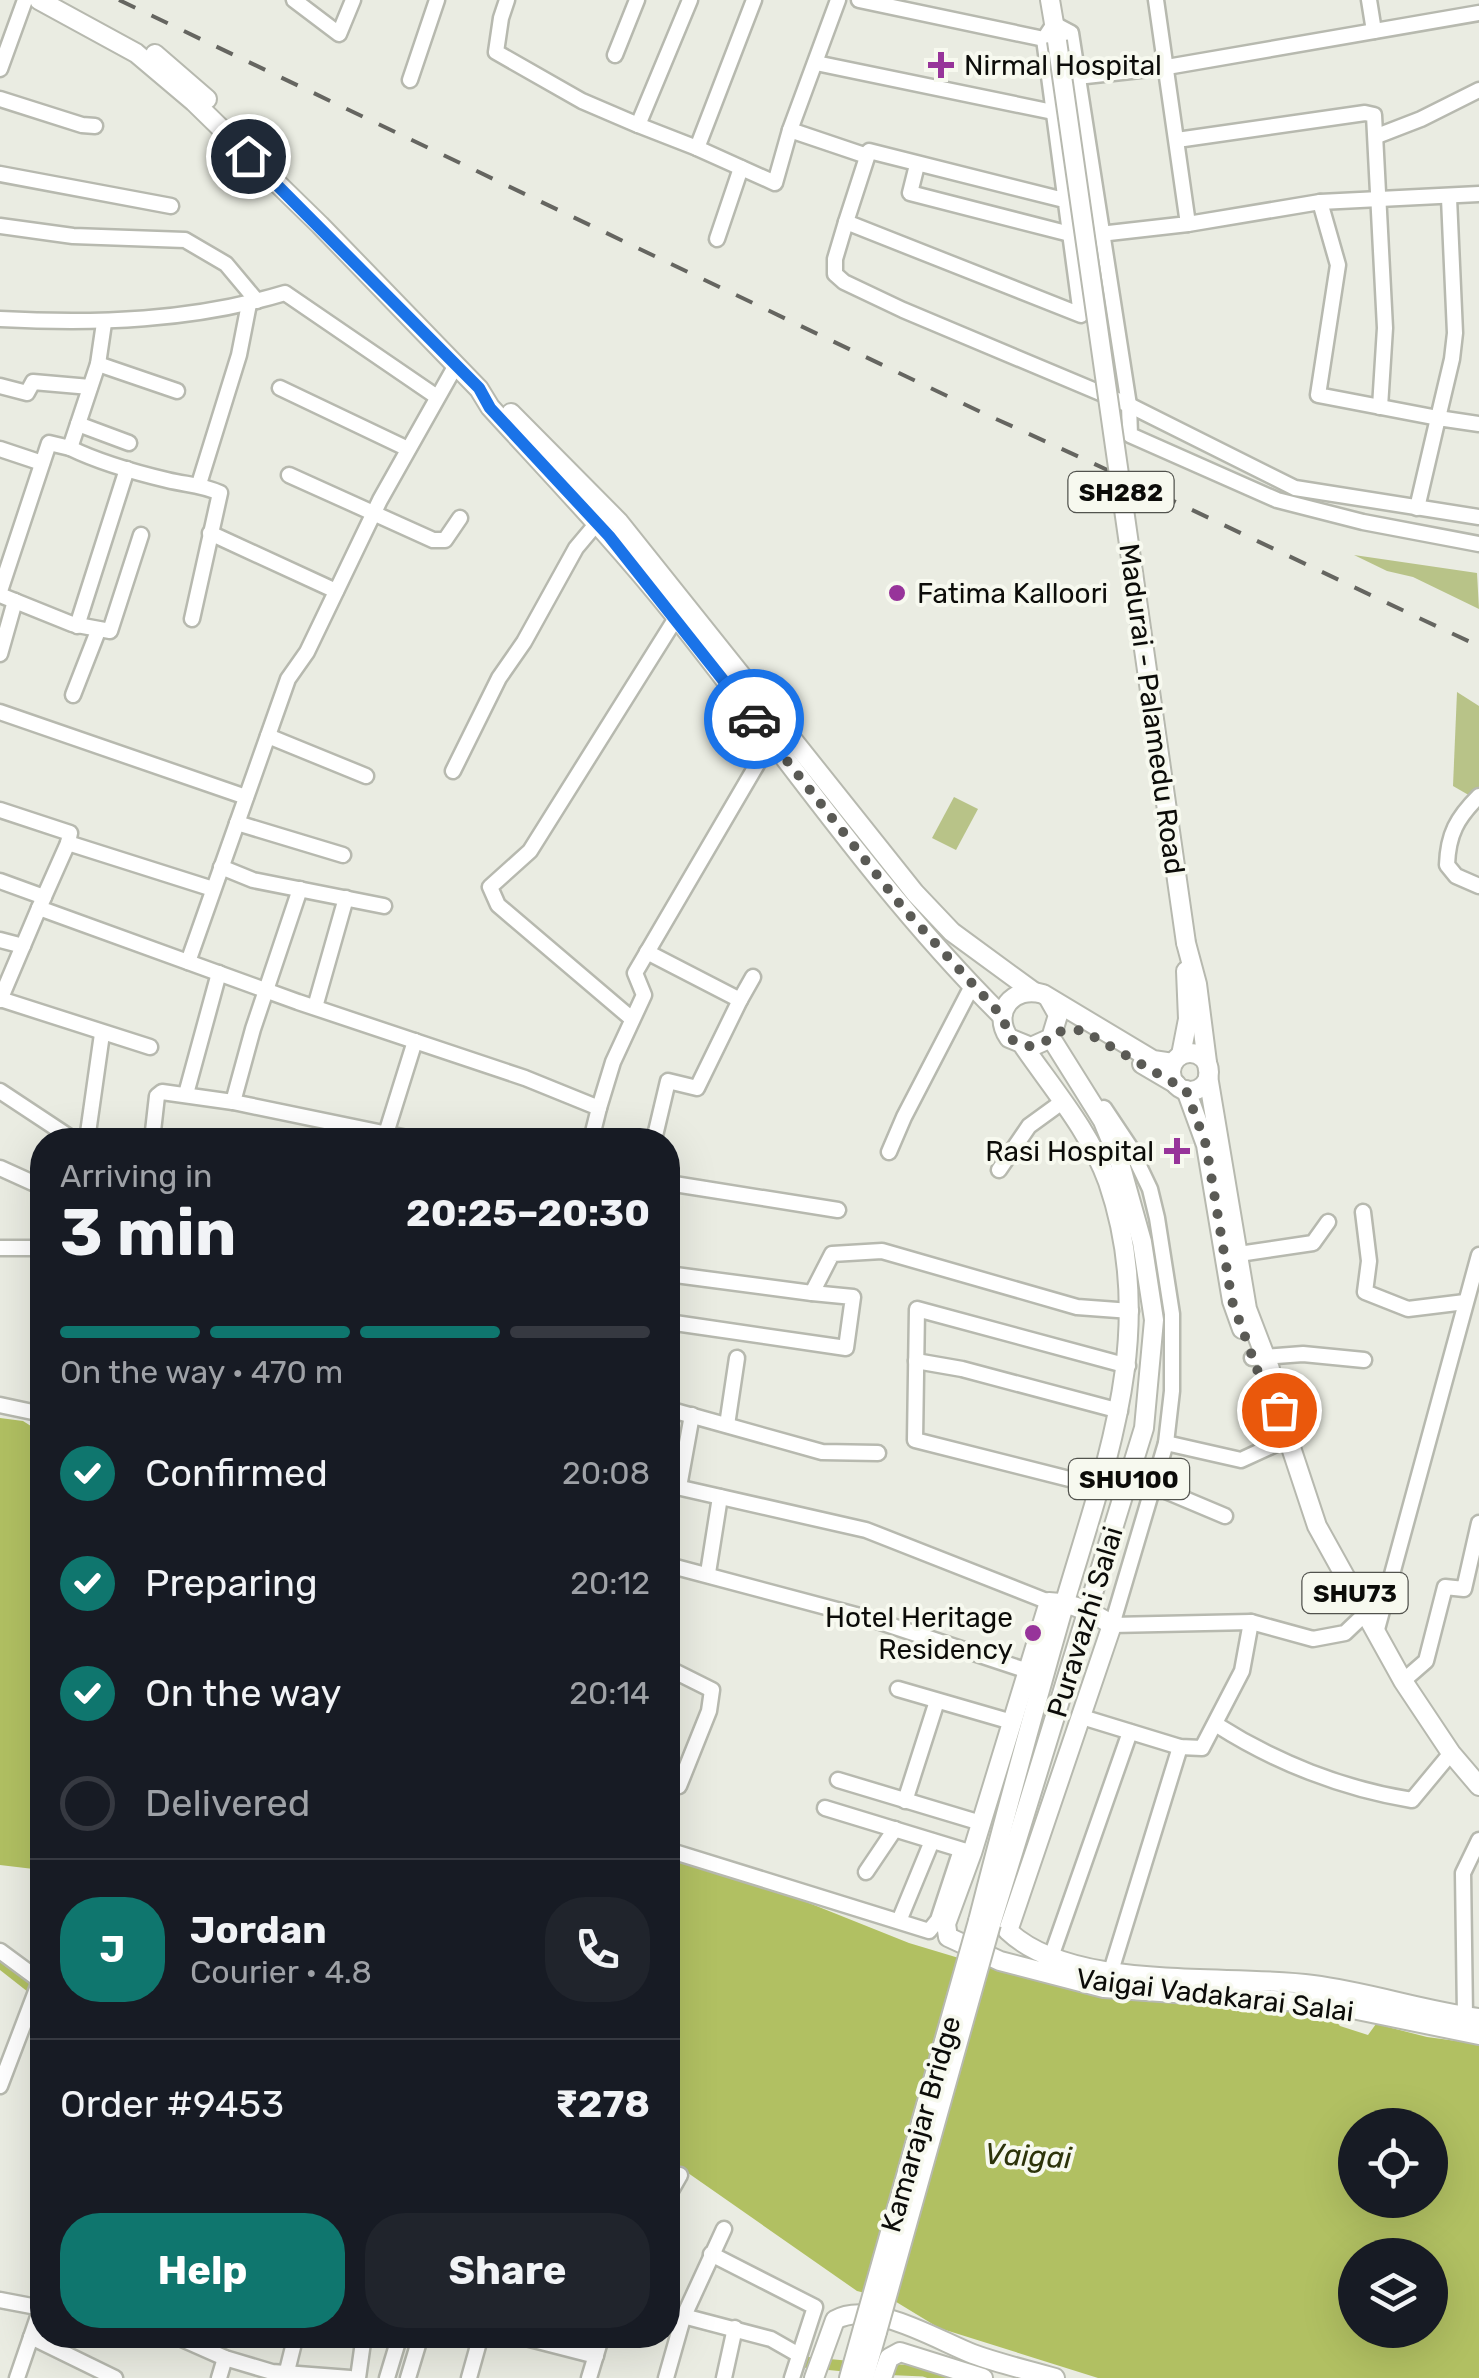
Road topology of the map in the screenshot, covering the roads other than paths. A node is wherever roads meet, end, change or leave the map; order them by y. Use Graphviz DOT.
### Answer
graph roads {
  1 [pos="25,0"];
  2 [pos="38,0"];
  3 [pos="294,0"];
  4 [pos="353,0"];
  5 [pos="437,0"];
  6 [pos="508,0"];
  7 [pos="638,0"];
  8 [pos="690,0"];
  9 [pos="754,0"];
  10 [pos="838,0"];
  11 [pos="859,0"];
  12 [pos="1050,0"];
  13 [pos="1156,0"];
  14 [pos="1369,0"];
  15 [pos="61,3"];
  16 [pos="1479,14"];
  17 [pos="1374,31"];
  18 [pos="1052,35"];
  19 [pos="3,51"];
  20 [pos="616,56"];
  21 [pos="816,63"];
  22 [pos="1167,68"];
  23 [pos="0,69"];
  24 [pos="1077,76"];
  25 [pos="410,80"];
  26 [pos="1479,90"];
  27 [pos="0,99"];
  28 [pos="1054,112"];
  29 [pos="638,125"];
  30 [pos="96,126"];
  31 [pos="790,130"];
  32 [pos="1377,136"];
  33 [pos="1176,140"];
  34 [pos="697,148"];
  35 [pos="867,156"];
  36 [pos="917,165"];
  37 [pos="741,168"];
  38 [pos="0,174"];
  39 [pos="1479,194"];
  40 [pos="1378,197"];
  41 [pos="1449,198"];
  42 [pos="1064,200"];
  43 [pos="1320,202"];
  44 [pos="171,206"];
  45 [pos="846,222"];
  46 [pos="1188,224"];
  47 [pos="0,226"];
  48 [pos="1070,234"];
  49 [pos="1100,234"];
  50 [pos="718,239"];
  51 [pos="253,302"];
  52 [pos="0,320"];
  53 [pos="104,323"];
  54 [pos="98,364"];
  55 [pos="456,365"];
  56 [pos="0,386"];
  57 [pos="90,388"];
  58 [pos="280,388"];
  59 [pos="479,388"];
  60 [pos="177,391"];
  61 [pos="436,397"];
  62 [pos="1129,405"];
  63 [pos="1380,407"];
  64 [pos="1438,418"];
  65 [pos="78,424"];
  66 [pos="1479,424"];
  67 [pos="129,443"];
  68 [pos="70,448"];
  69 [pos="0,449"];
  70 [pos="408,449"];
  71 [pos="42,463"];
  72 [pos="127,469"];
  73 [pos="288,474"];
  74 [pos="199,484"];
  75 [pos="1417,508"];
  76 [pos="373,514"];
  77 [pos="1479,517"];
  78 [pos="460,518"];
  79 [pos="597,524"];
  80 [pos="210,533"];
  81 [pos="141,534"];
  82 [pos="1479,544"];
  83 [pos="336,591"];
  84 [pos="0,593"];
  85 [pos="15,601"];
  86 [pos="676,618"];
  87 [pos="192,619"];
  88 [pos="77,626"];
  89 [pos="98,631"];
  90 [pos="0,654"];
  91 [pos="74,695"];
  92 [pos="0,712"];
  93 [pos="776,733"];
  94 [pos="268,736"];
  95 [pos="454,770"];
  96 [pos="366,776"];
  97 [pos="1479,796"];
  98 [pos="246,797"];
  99 [pos="0,810"];
  100 [pos="237,823"];
  101 [pos="68,843"];
  102 [pos="344,855"];
  103 [pos="221,868"];
  104 [pos="0,882"];
  105 [pos="1479,886"];
  106 [pos="214,889"];
  107 [pos="300,889"];
  108 [pos="346,898"];
  109 [pos="42,903"];
  110 [pos="384,906"];
  111 [pos="0,940"];
  112 [pos="1186,944"];
  113 [pos="23,946"];
  114 [pos="647,952"];
  115 [pos="188,962"];
  116 [pos="219,973"];
  117 [pos="5,974"];
  118 [pos="753,977"];
  119 [pos="972,986"];
  120 [pos="266,990"];
  121 [pos="1042,995"];
  122 [pos="0,1000"];
  123 [pos="740,1000"];
  124 [pos="315,1007"];
  125 [pos="1002,1016"];
  126 [pos="632,1019"];
  127 [pos="102,1034"];
  128 [pos="1053,1035"];
  129 [pos="415,1041"];
  130 [pos="150,1046"];
  131 [pos="1024,1046"];
  132 [pos="1177,1059"];
  133 [pos="1072,1072"];
  134 [pos="1208,1073"];
  135 [pos="1181,1087"];
  136 [pos="0,1090"];
  137 [pos="186,1094"];
  138 [pos="233,1102"];
  139 [pos="1062,1102"];
  140 [pos="600,1108"];
  141 [pos="56,1128"];
  142 [pos="88,1128"];
  143 [pos="153,1128"];
  144 [pos="349,1128"];
  145 [pos="388,1128"];
  146 [pos="594,1128"];
  147 [pos="657,1128"];
  148 [pos="889,1152"];
  149 [pos="0,1168"];
  150 [pos="998,1170"];
  151 [pos="30,1182"];
  152 [pos="680,1185"];
  153 [pos="838,1210"];
  154 [pos="1363,1212"];
  155 [pos="1328,1222"];
  156 [pos="0,1248"];
  157 [pos="30,1248"];
  158 [pos="1239,1254"];
  159 [pos="1479,1255"];
  160 [pos="680,1276"];
  161 [pos="812,1293"];
  162 [pos="1465,1302"];
  163 [pos="1130,1311"];
  164 [pos="680,1324"];
  165 [pos="1259,1357"];
  166 [pos="738,1358"];
  167 [pos="1364,1360"];
  168 [pos="916,1361"];
  169 [pos="1128,1366"];
  170 [pos="0,1405"];
  171 [pos="30,1411"];
  172 [pos="1120,1411"];
  173 [pos="680,1412"];
  174 [pos="692,1416"];
  175 [pos="727,1425"];
  176 [pos="1289,1438"];
  177 [pos="1166,1443"];
  178 [pos="878,1453"];
  179 [pos="680,1463"];
  180 [pos="1130,1476"];
  181 [pos="1154,1486"];
  182 [pos="680,1487"];
  183 [pos="1101,1487"];
  184 [pos="720,1496"];
  185 [pos="1225,1516"];
  186 [pos="1479,1523"];
  187 [pos="680,1567"];
  188 [pos="708,1573"];
  189 [pos="1057,1602"];
  190 [pos="1090,1611"];
  191 [pos="1366,1613"];
  192 [pos="1252,1622"];
  193 [pos="1112,1626"];
  194 [pos="1376,1633"];
  195 [pos="1028,1671"];
  196 [pos="680,1674"];
  197 [pos="1404,1680"];
  198 [pos="898,1689"];
  199 [pos="937,1701"];
  200 [pos="1082,1717"];
  201 [pos="1012,1722"];
  202 [pos="1217,1725"];
  203 [pos="1130,1732"];
  204 [pos="1180,1747"];
  205 [pos="1451,1753"];
  206 [pos="838,1780"];
  207 [pos="680,1783"];
  208 [pos="1479,1786"];
  209 [pos="906,1802"];
  210 [pos="825,1808"];
  211 [pos="981,1823"];
  212 [pos="895,1829"];
  213 [pos="1479,1840"];
  214 [pos="932,1841"];
  215 [pos="966,1851"];
  216 [pos="680,1854"];
  217 [pos="866,1872"];
  218 [pos="899,1921"];
  219 [pos="984,1922"];
  220 [pos="0,1952"];
  221 [pos="1051,1957"];
  222 [pos="1111,1971"];
  223 [pos="30,1978"];
  224 [pos="30,2009"];
  225 [pos="1472,2017"];
  226 [pos="1479,2035"];
  227 [pos="0,2086"];
  228 [pos="724,2229"];
  229 [pos="712,2254"];
  230 [pos="0,2300"];
  231 [pos="30,2306"];
  232 [pos="682,2322"];
  233 [pos="680,2329"];
  234 [pos="734,2331"];
  235 [pos="30,2340"];
  236 [pos="53,2348"];
  237 [pos="216,2348"];
  238 [pos="290,2348"];
  239 [pos="362,2348"];
  240 [pos="396,2348"];
  241 [pos="418,2348"];
  242 [pos="478,2348"];
  243 [pos="565,2348"];
  244 [pos="598,2348"];
  245 [pos="675,2348"];
  246 [pos="596,2356"];
  247 [pos="225,2358"];
  248 [pos="796,2363"];
  249 [pos="865,2370"];
  250 [pos="277,2375"];
  251 [pos="815,2376"];
  252 [pos="17,2378"];
  253 [pos="114,2378"];
  254 [pos="218,2378"];
  255 [pos="350,2378"];
  256 [pos="358,2378"];
  257 [pos="387,2378"];
  258 [pos="408,2378"];
  259 [pos="470,2378"];
  260 [pos="590,2378"];
  261 [pos="666,2378"];
  262 [pos="724,2378"];
  263 [pos="983,2378"];
  264 [pos="1055,2378"];
  1 -- 19 [label="street"];
  2 -- 15 [label="main road, SHU100"];
  3 -- 4 [label="street"];
  5 -- 25 [label="street"];
  6 -- 29 [label="street"];
  7 -- 20 [label="street"];
  8 -- 29 [label="street"];
  9 -- 34 [label="street"];
  10 -- 21 [label="street"];
  11 -- 18 [label="street"];
  12 -- 18 [label="main road, Madurai - Palamedu Road / SH282"];
  13 -- 22 [label="street"];
  14 -- 17 [label="street"];
  15 -- 55 [label="main road, SHU100"];
  16 -- 17 [label="street"];
  17 -- 22 [label="street"];
  18 -- 24 [label="street"];
  18 -- 28 [label="street"];
  18 -- 112 [label="main road, Madurai - Palamedu Road / SH282, bridge"];
  19 -- 23 [label="street"];
  21 -- 28 [label="street"];
  21 -- 31 [label="street"];
  22 -- 24 [label="street"];
  22 -- 33 [label="street"];
  24 -- 49 [label="street"];
  26 -- 32 [label="street"];
  27 -- 30 [label="street"];
  28 -- 42 [label="street"];
  29 -- 34 [label="street"];
  31 -- 35 [label="street"];
  31 -- 37 [label="street"];
  32 -- 33 [label="street"];
  32 -- 40 [label="street"];
  33 -- 46 [label="street"];
  34 -- 37 [label="street"];
  35 -- 36 [label="street"];
  35 -- 45 [label="street"];
  36 -- 42 [label="street"];
  36 -- 48 [label="street"];
  37 -- 50 [label="street"];
  38 -- 44 [label="street"];
  39 -- 41 [label="street"];
  40 -- 41 [label="street"];
  40 -- 43 [label="street"];
  40 -- 63 [label="street"];
  41 -- 64 [label="street"];
  42 -- 48 [label="street"];
  43 -- 46 [label="street"];
  43 -- 63 [label="street"];
  45 -- 48 [label="street"];
  45 -- 62 [label="street"];
  46 -- 49 [label="street"];
  47 -- 51 [label="street"];
  49 -- 62 [label="street"];
  51 -- 53 [label="street"];
  51 -- 61 [label="street"];
  51 -- 74 [label="street"];
  52 -- 53 [label="street"];
  53 -- 54 [label="street"];
  54 -- 57 [label="street"];
  54 -- 60 [label="street"];
  55 -- 59 [label="main road, SHU100"];
  55 -- 61 [label="street"];
  56 -- 57 [label="street"];
  57 -- 65 [label="street"];
  58 -- 70 [label="street"];
  59 -- 79 [label="main road, SHU100"];
  59 -- 93 [label="main road, SHU100"];
  61 -- 70 [label="street"];
  62 -- 75 [label="street"];
  62 -- 82 [label="street"];
  63 -- 64 [label="street"];
  64 -- 66 [label="street"];
  64 -- 75 [label="street"];
  65 -- 67 [label="street"];
  65 -- 68 [label="street"];
  68 -- 71 [label="street"];
  68 -- 72 [label="street"];
  69 -- 71 [label="street"];
  70 -- 76 [label="street"];
  71 -- 84 [label="street"];
  72 -- 74 [label="street"];
  72 -- 88 [label="street"];
  73 -- 76 [label="street"];
  74 -- 80 [label="street"];
  75 -- 77 [label="street"];
  76 -- 78 [label="street"];
  76 -- 83 [label="street"];
  79 -- 86 [label="main road, SHU100"];
  79 -- 95 [label="street"];
  80 -- 83 [label="street"];
  80 -- 87 [label="street"];
  81 -- 89 [label="street"];
  83 -- 94 [label="street"];
  84 -- 85 [label="street"];
  85 -- 88 [label="street"];
  85 -- 90 [label="street"];
  86 -- 93 [label="main road, SHU100"];
  86 -- 126 [label="street"];
  88 -- 89 [label="street"];
  89 -- 91 [label="street"];
  92 -- 98 [label="street"];
  93 -- 114 [label="street"];
  93 -- 119 [label="main road, SHU100"];
  93 -- 121 [label="main road, SHU100"];
  94 -- 96 [label="street"];
  94 -- 98 [label="street"];
  97 -- 105 [label="street"];
  98 -- 100 [label="street"];
  99 -- 101 [label="street"];
  100 -- 102 [label="street"];
  100 -- 103 [label="street"];
  101 -- 106 [label="street"];
  101 -- 109 [label="street"];
  103 -- 106 [label="street"];
  103 -- 107 [label="street"];
  104 -- 109 [label="street"];
  106 -- 115 [label="street"];
  107 -- 108 [label="street"];
  107 -- 120 [label="street"];
  108 -- 110 [label="street"];
  108 -- 124 [label="street"];
  109 -- 113 [label="street"];
  109 -- 115 [label="street"];
  111 -- 113 [label="street"];
  112 -- 132 [label="main road, Madurai - Palamedu Road / SH282"];
  112 -- 134 [label="main road, Madurai - Palamedu Road / SH282"];
  113 -- 117 [label="street"];
  114 -- 123 [label="street"];
  114 -- 126 [label="street"];
  115 -- 116 [label="street"];
  116 -- 120 [label="street"];
  116 -- 137 [label="street"];
  117 -- 122 [label="street"];
  118 -- 123 [label="street"];
  119 -- 125 [label="main road, SHU100"];
  119 -- 148 [label="street"];
  120 -- 124 [label="street"];
  120 -- 138 [label="street"];
  121 -- 125 [label="main road"];
  121 -- 128 [label="main road, SHU100"];
  121 -- 132 [label="main road"];
  122 -- 127 [label="street"];
  123 -- 147 [label="street"];
  124 -- 129 [label="street"];
  125 -- 131 [label="main road, SHU100"];
  126 -- 140 [label="street"];
  127 -- 130 [label="street"];
  127 -- 142 [label="street"];
  128 -- 131 [label="main road"];
  128 -- 133 [label="main road, Puravazhi Salai / SHU100"];
  128 -- 135 [label="main road"];
  129 -- 140 [label="street"];
  129 -- 145 [label="street"];
  131 -- 139 [label="main road, Puravazhi Salai / SHU100"];
  132 -- 134 [label="main road"];
  132 -- 135 [label="main road, SHU73"];
  133 -- 177 [label="street"];
  133 -- 180 [label="main road, Puravazhi Salai / SHU100"];
  134 -- 135 [label="main road"];
  134 -- 158 [label="main road, SHU73"];
  135 -- 165 [label="main road, SHU73"];
  136 -- 141 [label="street"];
  137 -- 138 [label="street"];
  137 -- 143 [label="street"];
  138 -- 144 [label="street"];
  139 -- 150 [label="street"];
  139 -- 163 [label="main road, Puravazhi Salai / SHU100"];
  140 -- 146 [label="street"];
  149 -- 151 [label="street"];
  152 -- 153 [label="street"];
  154 -- 162 [label="street"];
  155 -- 158 [label="street"];
  156 -- 157 [label="street"];
  158 -- 165 [label="main road, SHU73"];
  159 -- 162 [label="street"];
  160 -- 161 [label="street"];
  161 -- 163 [label="street"];
  161 -- 164 [label="street"];
  162 -- 194 [label="street"];
  163 -- 169 [label="main road, Puravazhi Salai / SHU100"];
  165 -- 167 [label="street"];
  165 -- 176 [label="main road, SHU73"];
  166 -- 175 [label="street"];
  168 -- 169 [label="street"];
  168 -- 172 [label="street"];
  168 -- 183 [label="street"];
  169 -- 172 [label="main road, Puravazhi Salai / SHU100"];
  170 -- 171 [label="street"];
  172 -- 183 [label="main road, Puravazhi Salai / SHU100"];
  173 -- 174 [label="street"];
  174 -- 175 [label="street"];
  174 -- 179 [label="street"];
  175 -- 178 [label="street"];
  176 -- 177 [label="street"];
  176 -- 191 [label="main road, SHU73"];
  177 -- 181 [label="street"];
  180 -- 181 [label="street"];
  180 -- 190 [label="main road, Puravazhi Salai / SHU100"];
  181 -- 185 [label="street"];
  181 -- 193 [label="street"];
  182 -- 184 [label="street"];
  183 -- 189 [label="main road, Puravazhi Salai / SHU100"];
  184 -- 188 [label="street"];
  184 -- 189 [label="street"];
  186 -- 197 [label="street"];
  187 -- 188 [label="street"];
  188 -- 195 [label="street"];
  189 -- 190 [label="main road"];
  189 -- 195 [label="main road, Vaigai Vadakarai Salai"];
  189 -- 219 [label="main road, Puravazhi Salai / SHU100"];
  190 -- 193 [label="main road"];
  190 -- 219 [label="main road, Puravazhi Salai / SHU100"];
  191 -- 192 [label="street"];
  191 -- 194 [label="main road, SHU73"];
  192 -- 193 [label="street"];
  192 -- 202 [label="street"];
  193 -- 200 [label="main road, Vaigai Vadakarai Salai"];
  194 -- 197 [label="main road, SHU73"];
  195 -- 201 [label="main road, Vaigai Vadakarai Salai"];
  196 -- 207 [label="street"];
  197 -- 205 [label="main road, SHU73"];
  198 -- 199 [label="street"];
  199 -- 201 [label="street"];
  199 -- 209 [label="street"];
  200 -- 203 [label="street"];
  200 -- 221 [label="main road, Vaigai Vadakarai Salai"];
  201 -- 211 [label="main road, Vaigai Vadakarai Salai"];
  202 -- 204 [label="street"];
  202 -- 205 [label="street"];
  203 -- 204 [label="street"];
  203 -- 221 [label="street"];
  204 -- 222 [label="street"];
  205 -- 208 [label="main road, SHU73"];
  206 -- 209 [label="street"];
  209 -- 211 [label="street"];
  210 -- 212 [label="street"];
  211 -- 215 [label="main road, Vaigai Vadakarai Salai"];
  212 -- 214 [label="street"];
  212 -- 217 [label="street"];
  213 -- 225 [label="street"];
  214 -- 215 [label="street"];
  214 -- 218 [label="street"];
  215 -- 218 [label="street"];
  215 -- 226 [label="main road, Vaigai Vadakarai Salai"];
  216 -- 218 [label="street"];
  219 -- 249 [label="main road, Kamarajar Bridge / SHU100, bridge"];
  220 -- 223 [label="street"];
  221 -- 222 [label="main road, Vaigai Vadakarai Salai"];
  222 -- 225 [label="main road, Vaigai Vadakarai Salai"];
  224 -- 227 [label="street"];
  228 -- 229 [label="street"];
  229 -- 232 [label="street"];
  229 -- 248 [label="street"];
  230 -- 231 [label="street"];
  232 -- 233 [label="street"];
  232 -- 234 [label="street"];
  234 -- 248 [label="street"];
  234 -- 262 [label="street"];
  235 -- 252 [label="street"];
  236 -- 253 [label="street"];
  237 -- 247 [label="street"];
  238 -- 250 [label="street"];
  239 -- 256 [label="street"];
  240 -- 257 [label="street"];
  241 -- 258 [label="street"];
  242 -- 259 [label="street"];
  243 -- 246 [label="street"];
  244 -- 246 [label="street"];
  245 -- 261 [label="street"];
  246 -- 260 [label="street"];
  247 -- 250 [label="street"];
  247 -- 254 [label="street"];
  249 -- 263 [label="main road"];
  250 -- 255 [label="street"];
  251 -- 264 [label="main road"];
}
